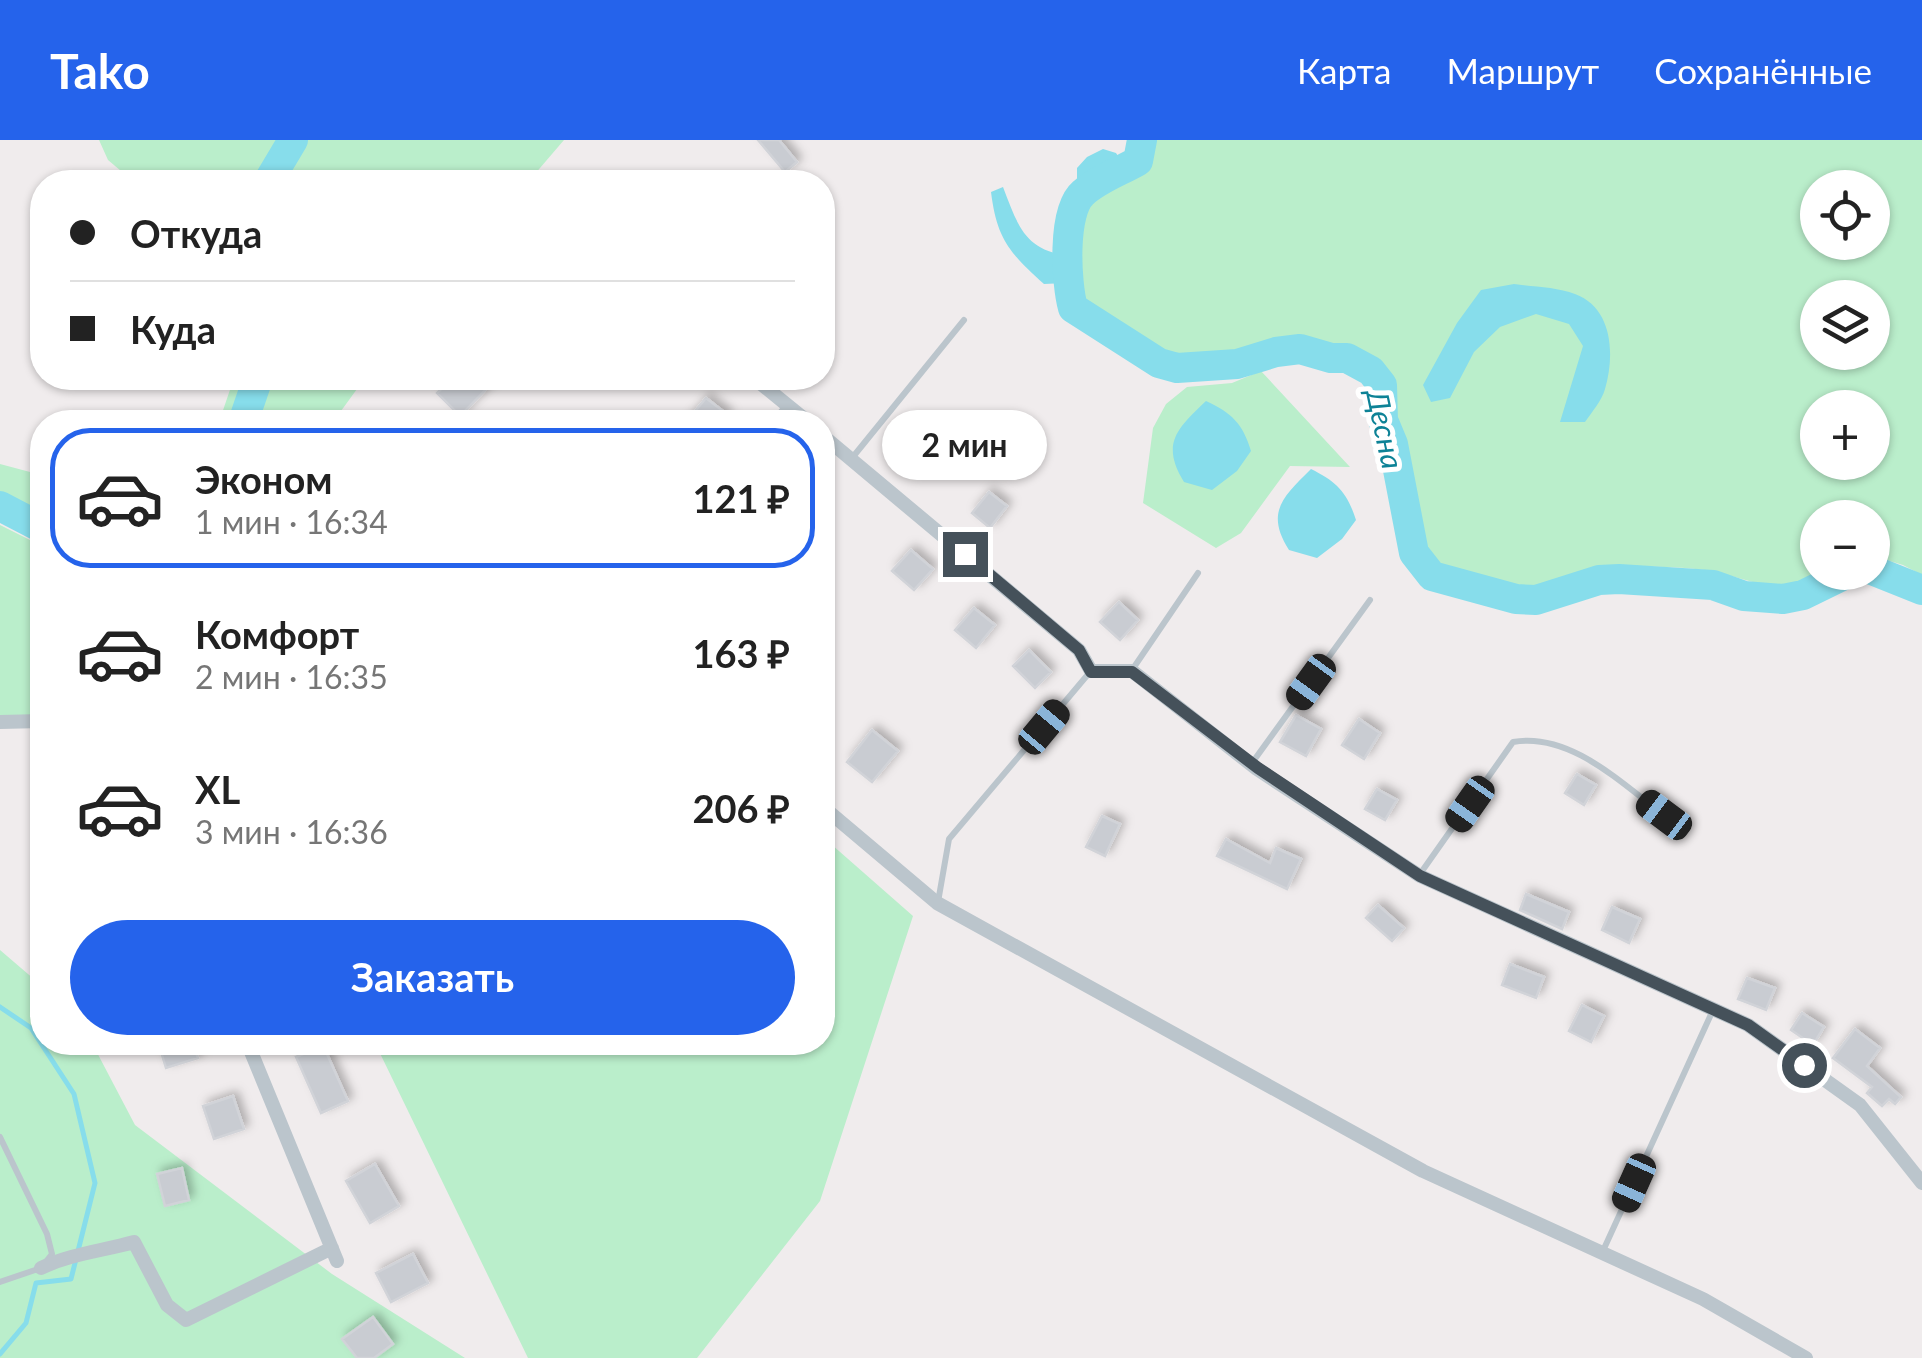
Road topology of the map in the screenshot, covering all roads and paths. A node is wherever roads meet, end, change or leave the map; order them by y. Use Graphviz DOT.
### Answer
graph roads {
  1 [pos="964,320"];
  2 [pos="769,390"];
  3 [pos="786,404"];
  4 [pos="781,410"];
  5 [pos="793,410"];
  6 [pos="835,445"];
  7 [pos="852,459"];
  8 [pos="1198,572"];
  9 [pos="1370,600"];
  10 [pos="1091,672"];
  11 [pos="1132,672"];
  12 [pos="30,721"];
  13 [pos="0,722"];
  14 [pos="1251,764"];
  15 [pos="1664,815"];
  16 [pos="835,817"];
  17 [pos="1420,876"];
  18 [pos="938,903"];
  19 [pos="1714,1009"];
  20 [pos="251,1055"];
  21 [pos="0,1137"];
  22 [pos="1922,1183"];
  23 [pos="1602,1253"];
  24 [pos="40,1268"];
  25 [pos="0,1282"];
  26 [pos="1806,1358"];
  1 -- 7 [label="lane"];
  2 -- 3 [label="street"];
  3 -- 4 [label="lane"];
  3 -- 5 [label="street"];
  6 -- 7 [label="street"];
  7 -- 10 [label="street"];
  8 -- 11 [label="lane"];
  9 -- 14 [label="lane"];
  10 -- 11 [label="street"];
  10 -- 18 [label="lane"];
  11 -- 14 [label="street"];
  12 -- 13 [label="street"];
  14 -- 17 [label="street"];
  15 -- 17 [label="lane"];
  16 -- 18 [label="street"];
  17 -- 19 [label="street"];
  18 -- 23 [label="street"];
  19 -- 22 [label="street"];
  19 -- 23 [label="lane"];
  20 -- 24 [label="street"];
  21 -- 24 [label="lane"];
  23 -- 26 [label="street"];
  24 -- 25 [label="lane"];
}
